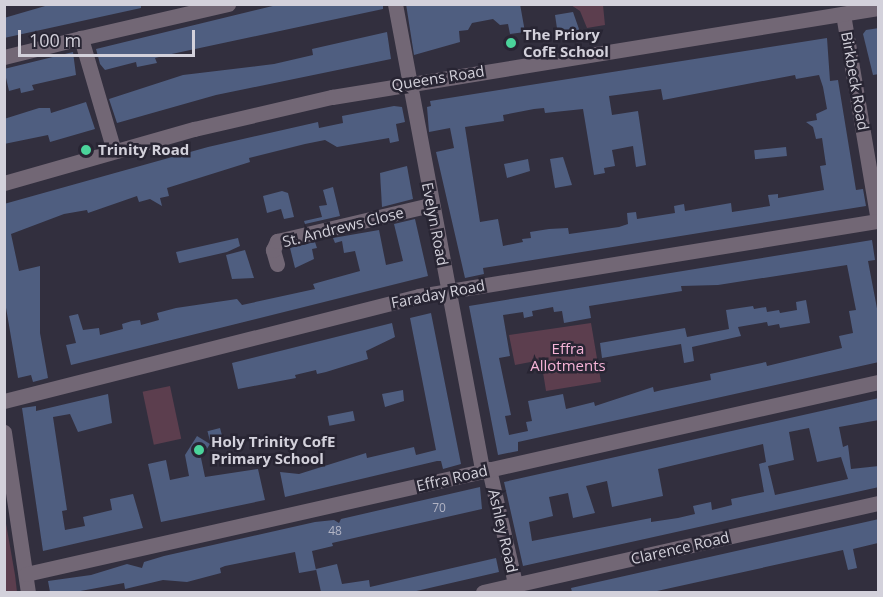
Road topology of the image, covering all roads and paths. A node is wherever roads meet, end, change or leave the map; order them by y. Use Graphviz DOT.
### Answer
graph roads {
  1 [pos="228,4"];
  2 [pos="395,4"];
  3 [pos="879,8"];
  4 [pos="843,14"];
  5 [pos="81,38"];
  6 [pos="4,57"];
  7 [pos="407,84"];
  8 [pos="114,151"];
  9 [pos="4,183"];
  10 [pos="431,205"];
  11 [pos="879,220"];
  12 [pos="277,264"];
  13 [pos="448,291"];
  14 [pos="879,382"];
  15 [pos="4,401"];
  16 [pos="4,432"];
  17 [pos="486,470"];
  18 [pos="879,503"];
  19 [pos="26,574"];
  20 [pos="516,589"];
  21 [pos="28,592"];
  22 [pos="483,592"];
  1 -- 5 [label="street"];
  2 -- 7 [label="street, Evelyn Road"];
  3 -- 4 [label="street, Queens Road"];
  4 -- 7 [label="street, Queens Road"];
  4 -- 11 [label="street, Birkbeck Road"];
  5 -- 6 [label="street"];
  5 -- 8 [label="street"];
  7 -- 8 [label="street, Queens Road"];
  7 -- 10 [label="street, Evelyn Road"];
  8 -- 9 [label="street, Queens Road"];
  10 -- 12 [label="street, St. Andrews Close"];
  10 -- 13 [label="street, Evelyn Road"];
  11 -- 13 [label="street, Faraday Road"];
  13 -- 15 [label="street, Faraday Road"];
  13 -- 17 [label="street, Evelyn Road"];
  14 -- 17 [label="street, Effra Road"];
  16 -- 19 [label="street"];
  17 -- 19 [label="street, Effra Road"];
  17 -- 20 [label="street, Ashley Road"];
  18 -- 20 [label="street, Clarence Road"];
  19 -- 21 [label="street"];
  20 -- 22 [label="street, Clarence Road"];
}
